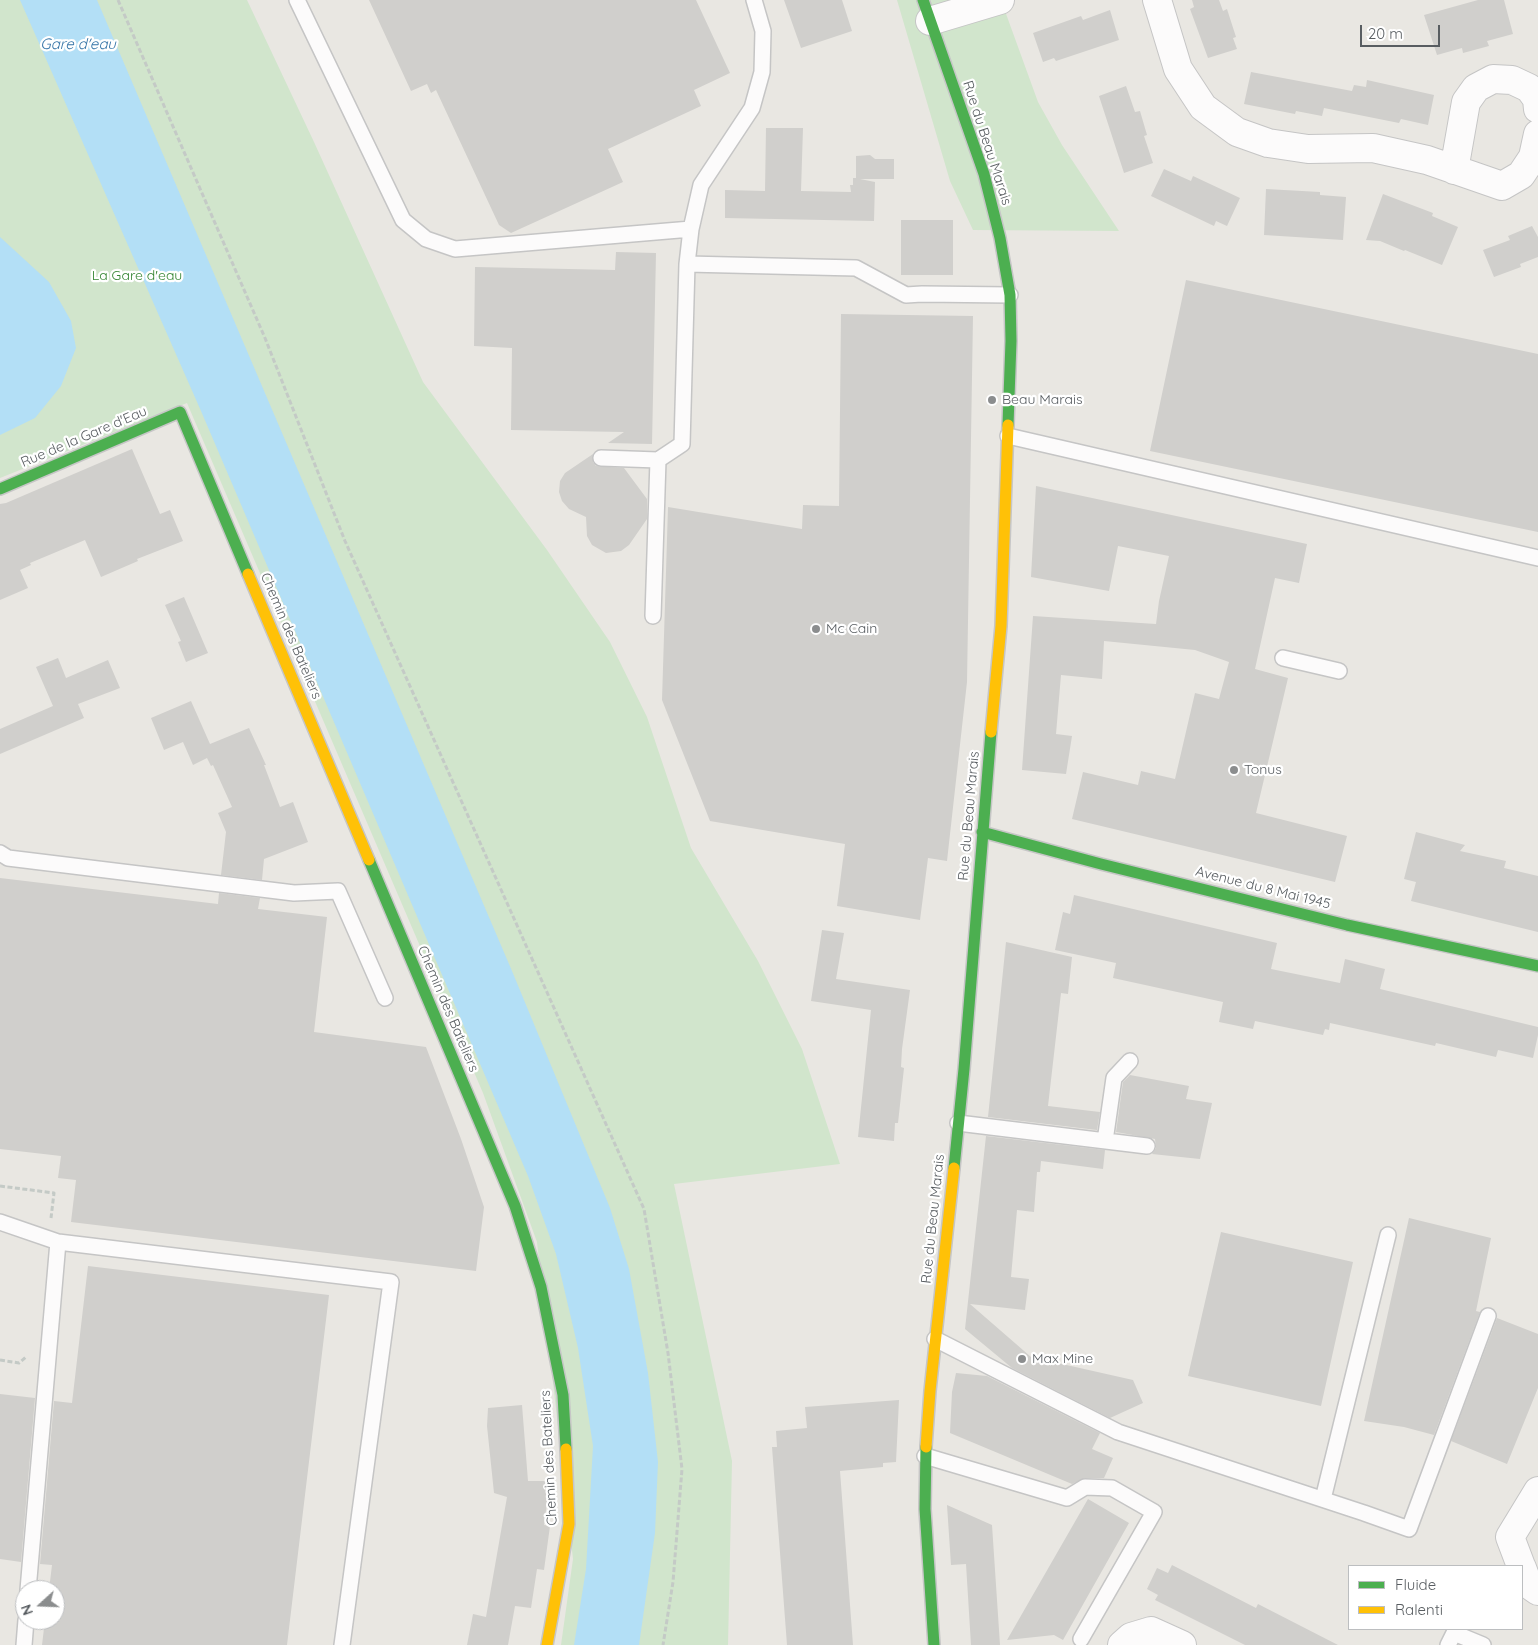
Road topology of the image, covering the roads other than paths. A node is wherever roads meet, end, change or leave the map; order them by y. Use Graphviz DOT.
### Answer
graph roads {
  1 [pos="297,0"];
  2 [pos="754,0"];
  3 [pos="1000,0"];
  4 [pos="1156,0"];
  5 [pos="927,10"];
  6 [pos="1538,109"];
  7 [pos="1538,134"];
  8 [pos="1454,170"];
  9 [pos="691,229"];
  10 [pos="687,264"];
  11 [pos="1010,296"];
  12 [pos="180,412"];
  13 [pos="1008,436"];
  14 [pos="601,458"];
  15 [pos="658,460"];
  16 [pos="0,489"];
  17 [pos="1538,558"];
  18 [pos="654,616"];
  19 [pos="1283,658"];
  20 [pos="1339,670"];
  21 [pos="982,832"];
  22 [pos="0,854"];
  23 [pos="1538,966"];
  24 [pos="385,998"];
  25 [pos="1130,1061"];
  26 [pos="958,1123"];
  27 [pos="1105,1141"];
  28 [pos="1147,1146"];
  29 [pos="0,1222"];
  30 [pos="1388,1235"];
  31 [pos="58,1242"];
  32 [pos="1488,1316"];
  33 [pos="935,1339"];
  34 [pos="925,1456"];
  35 [pos="1538,1491"];
  36 [pos="1323,1499"];
  37 [pos="1521,1565"];
  38 [pos="1523,1570"];
  39 [pos="29,1580"];
  40 [pos="1538,1591"];
  41 [pos="25,1630"];
  42 [pos="1081,1639"];
  43 [pos="24,1645"];
  44 [pos="342,1645"];
  45 [pos="547,1645"];
  46 [pos="934,1645"];
  47 [pos="1122,1645"];
  48 [pos="1182,1645"];
  49 [pos="1448,1645"];
  50 [pos="1483,1645"];
  1 -- 9 [label="lane"];
  2 -- 9 [label="lane"];
  3 -- 5 [label="street"];
  4 -- 8 [label="street"];
  5 -- 11 [label="street, Rue du Beau Marais"];
  6 -- 8 [label="street"];
  7 -- 8 [label="street"];
  9 -- 10 [label="lane"];
  10 -- 11 [label="lane"];
  10 -- 15 [label="lane"];
  11 -- 13 [label="street, Rue du Beau Marais"];
  12 -- 16 [label="street, Rue de la Gare d'Eau"];
  12 -- 45 [label="street, Chemin des Bateliers"];
  13 -- 17 [label="lane"];
  13 -- 21 [label="street, Rue du Beau Marais"];
  14 -- 15 [label="lane"];
  15 -- 18 [label="lane"];
  19 -- 20 [label="lane"];
  21 -- 23 [label="street, Avenue du 8 Mai 1945"];
  21 -- 26 [label="street, Rue du Beau Marais"];
  22 -- 24 [label="lane"];
  25 -- 27 [label="lane"];
  26 -- 27 [label="lane"];
  26 -- 33 [label="street, Rue du Beau Marais"];
  27 -- 28 [label="lane"];
  29 -- 31 [label="lane"];
  30 -- 36 [label="lane"];
  31 -- 39 [label="lane"];
  31 -- 44 [label="lane"];
  32 -- 36 [label="lane"];
  33 -- 34 [label="street, Rue du Beau Marais"];
  33 -- 36 [label="lane"];
  34 -- 42 [label="lane"];
  34 -- 46 [label="street, Rue du Beau Marais"];
  35 -- 37 [label="street"];
  38 -- 40 [label="street"];
  41 -- 43 [label="lane"];
  47 -- 48 [label="street"];
  49 -- 50 [label="lane"];
}
